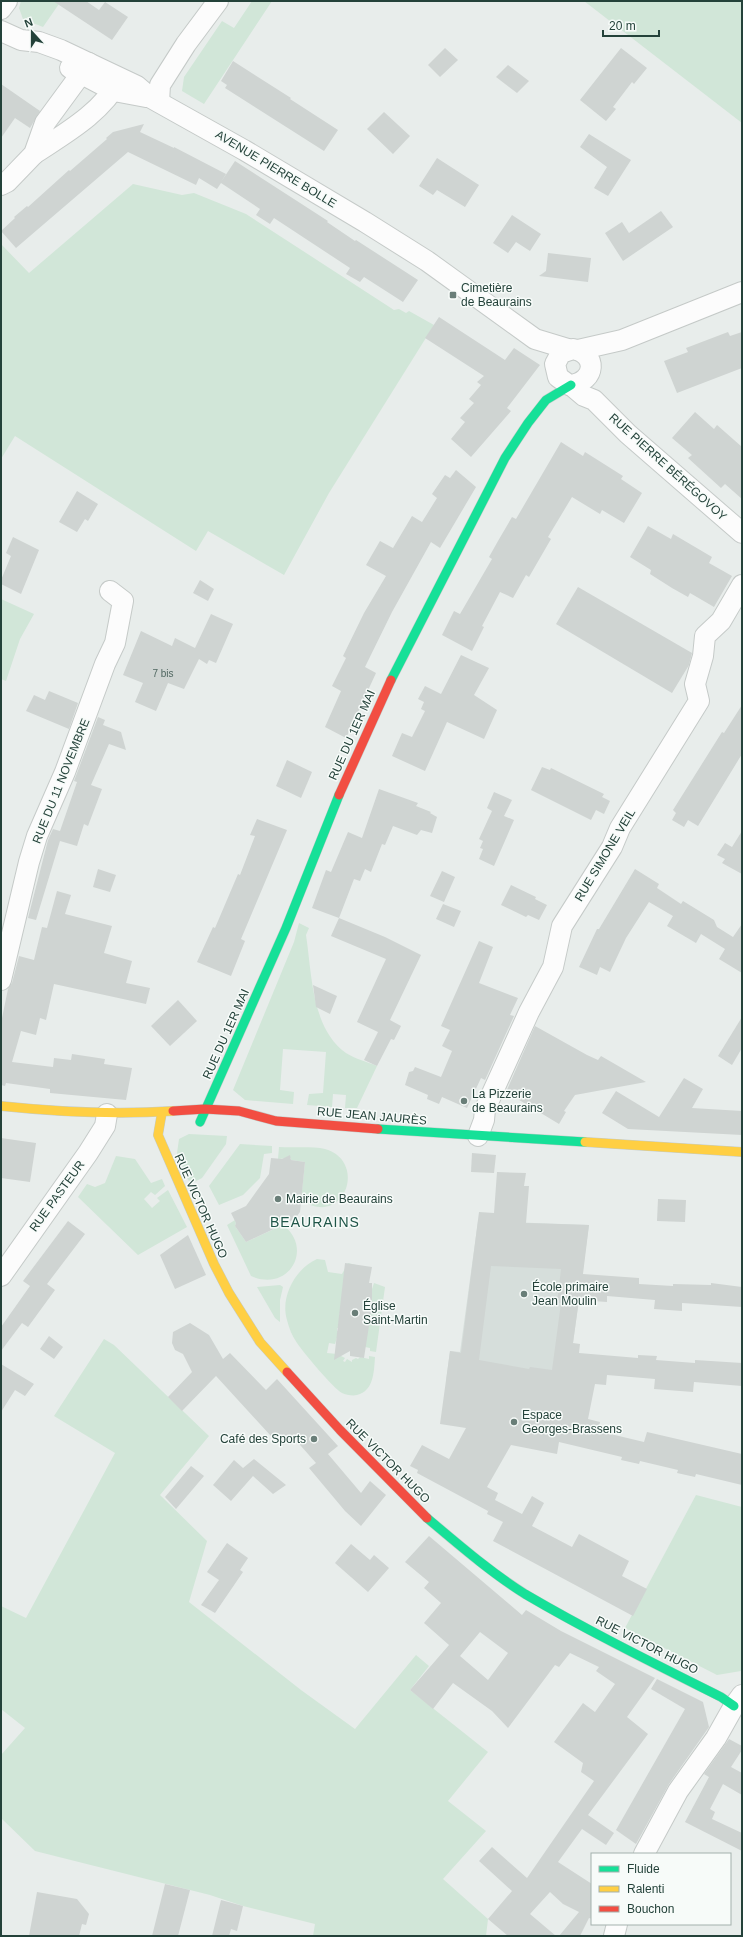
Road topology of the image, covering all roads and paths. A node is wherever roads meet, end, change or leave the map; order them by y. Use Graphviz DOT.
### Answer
graph roads {
  1 [pos="7,1"];
  2 [pos="218,1"];
  3 [pos="1,9"];
  4 [pos="1,31"];
  5 [pos="85,69"];
  6 [pos="117,84"];
  7 [pos="155,100"];
  8 [pos="34,154"];
  9 [pos="1,185"];
  10 [pos="742,292"];
  11 [pos="535,338"];
  12 [pos="622,340"];
  13 [pos="573,350"];
  14 [pos="555,368"];
  15 [pos="590,371"];
  16 [pos="570,385"];
  17 [pos="594,400"];
  18 [pos="742,533"];
  19 [pos="742,585"];
  20 [pos="110,590"];
  21 [pos="1,980"];
  22 [pos="1,1106"];
  23 [pos="205,1108"];
  24 [pos="58,1112"];
  25 [pos="162,1112"];
  26 [pos="73,1120"];
  27 [pos="276,1121"];
  28 [pos="201,1122"];
  29 [pos="104,1123"];
  30 [pos="253,1123"];
  31 [pos="478,1136"];
  32 [pos="742,1152"];
  33 [pos="1,1276"];
  34 [pos="738,1701"];
  35 [pos="645,1853"];
  36 [pos="617,1925"];
  37 [pos="614,1936"];
  1 -- 3 [label="street"];
  2 -- 7 [label="street"];
  4 -- 5 [label="street"];
  5 -- 6 [label="street, AVENUE PIERRE BOLLE"];
  5 -- 8 [label="street"];
  6 -- 7 [label="street, AVENUE PIERRE BOLLE"];
  6 -- 8 [label="street"];
  7 -- 11 [label="street, AVENUE PIERRE BOLLE"];
  8 -- 9 [label="street"];
  10 -- 12 [label="street"];
  11 -- 13 [label="street, AVENUE PIERRE BOLLE"];
  11 -- 14 [label="street, AVENUE PIERRE BOLLE"];
  12 -- 13 [label="street"];
  12 -- 15 [label="street"];
  13 -- 14 [label="street"];
  13 -- 15 [label="street"];
  14 -- 16 [label="street"];
  15 -- 16 [label="street"];
  15 -- 17 [label="street"];
  16 -- 17 [label="street, RUE PIERRE BÉRÉGOVOY"];
  16 -- 23 [label="street, RUE DU 1ER MAI"];
  17 -- 18 [label="street, RUE PIERRE BÉRÉGOVOY"];
  19 -- 31 [label="street, RUE SIMONE VEIL"];
  20 -- 21 [label="street, RUE DU 11 NOVEMBRE"];
  22 -- 24 [label="street, RUE JEAN JAURÈS"];
  23 -- 25 [label="street, RUE JEAN JAURÈS"];
  23 -- 27 [label="street, RUE JEAN JAURÈS"];
  23 -- 28 [label="street, RUE DU 1ER MAI"];
  24 -- 26 [label="street"];
  24 -- 29 [label="street, RUE JEAN JAURÈS"];
  25 -- 29 [label="street, RUE JEAN JAURÈS"];
  25 -- 34 [label="street, RUE VICTOR HUGO"];
  27 -- 30 [label="street"];
  27 -- 31 [label="street, RUE JEAN JAURÈS"];
  29 -- 33 [label="street, RUE PASTEUR"];
  31 -- 32 [label="street, RUE JEAN JAURÈS"];
  34 -- 35 [label="street"];
  36 -- 37 [label="street"];
}
